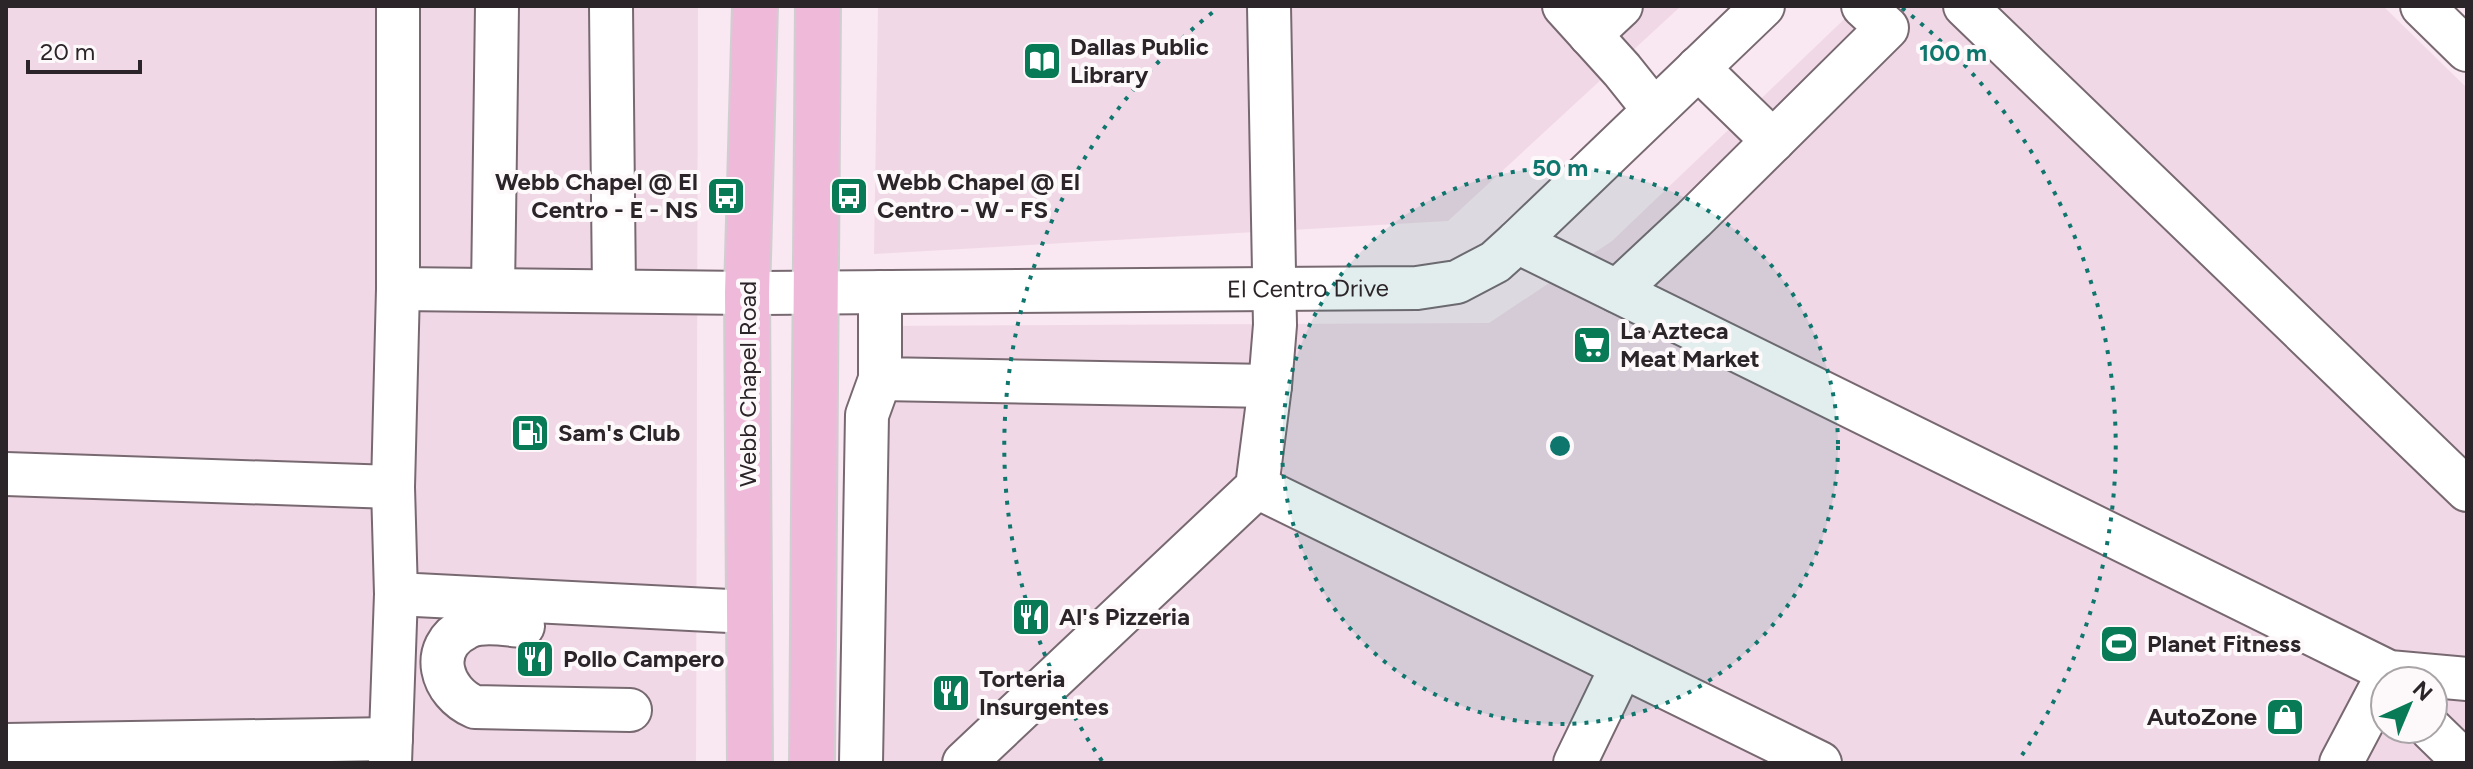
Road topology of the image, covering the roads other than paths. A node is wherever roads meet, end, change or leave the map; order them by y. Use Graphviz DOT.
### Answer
graph roads {
  1 [pos="398,6"];
  2 [pos="497,6"];
  3 [pos="611,6"];
  4 [pos="755,6"];
  5 [pos="818,6"];
  6 [pos="1269,6"];
  7 [pos="1621,6"];
  8 [pos="1763,6"];
  9 [pos="1863,6"];
  10 [pos="1965,6"];
  11 [pos="2422,6"];
  12 [pos="1577,20"];
  13 [pos="2467,50"];
  14 [pos="1698,68"];
  15 [pos="1654,110"];
  16 [pos="1773,141"];
  17 [pos="1517,242"];
  18 [pos="398,289"];
  19 [pos="1273,289"];
  20 [pos="493,290"];
  21 [pos="614,291"];
  22 [pos="1617,291"];
  23 [pos="880,292"];
  24 [pos="747,293"];
  25 [pos="815,293"];
  26 [pos="880,379"];
  27 [pos="1270,386"];
  28 [pos="6,474"];
  29 [pos="393,487"];
  30 [pos="1257,487"];
  31 [pos="2467,490"];
  32 [pos="396,594"];
  33 [pos="593,604"];
  34 [pos="749,612"];
  35 [pos="2370,665"];
  36 [pos="1622,666"];
  37 [pos="630,710"];
  38 [pos="2369,715"];
  39 [pos="6,745"];
  40 [pos="2447,745"];
  41 [pos="390,751"];
  42 [pos="750,763"];
  43 [pos="812,763"];
  44 [pos="861,763"];
  45 [pos="964,763"];
  46 [pos="1575,763"];
  47 [pos="1820,763"];
  48 [pos="2341,763"];
  49 [pos="2466,763"];
  1 -- 18 [label="street"];
  2 -- 20 [label="street"];
  3 -- 21 [label="street"];
  4 -- 24 [label="main road, Webb Chapel Road"];
  5 -- 25 [label="main road"];
  6 -- 19 [label="street"];
  7 -- 12 [label="street"];
  8 -- 14 [label="street, El Centro Drive"];
  9 -- 16 [label="street"];
  10 -- 31 [label="street"];
  11 -- 13 [label="street"];
  12 -- 15 [label="street"];
  14 -- 15 [label="street, El Centro Drive"];
  14 -- 16 [label="street"];
  15 -- 17 [label="street, El Centro Drive"];
  16 -- 22 [label="street"];
  17 -- 19 [label="street, El Centro Drive"];
  17 -- 22 [label="street"];
  18 -- 20 [label="street, El Centro Drive"];
  18 -- 29 [label="street"];
  19 -- 23 [label="street, El Centro Drive"];
  19 -- 27 [label="street"];
  20 -- 21 [label="street, El Centro Drive"];
  21 -- 24 [label="street, El Centro Drive"];
  22 -- 35 [label="street"];
  23 -- 25 [label="street, El Centro Drive"];
  23 -- 26 [label="street"];
  24 -- 25 [label="street, El Centro Drive"];
  24 -- 34 [label="main road, Webb Chapel Road"];
  25 -- 43 [label="main road"];
  26 -- 27 [label="street"];
  26 -- 44 [label="street"];
  27 -- 30 [label="street"];
  28 -- 29 [label="street"];
  29 -- 32 [label="street"];
  30 -- 36 [label="street"];
  30 -- 45 [label="street"];
  32 -- 33 [label="street"];
  32 -- 41 [label="street"];
  33 -- 34 [label="street"];
  33 -- 37 [label="street"];
  34 -- 42 [label="main road, Webb Chapel Road"];
  36 -- 46 [label="street"];
  36 -- 47 [label="street"];
  38 -- 48 [label="street"];
  39 -- 41 [label="street"];
  40 -- 49 [label="street"];
}
